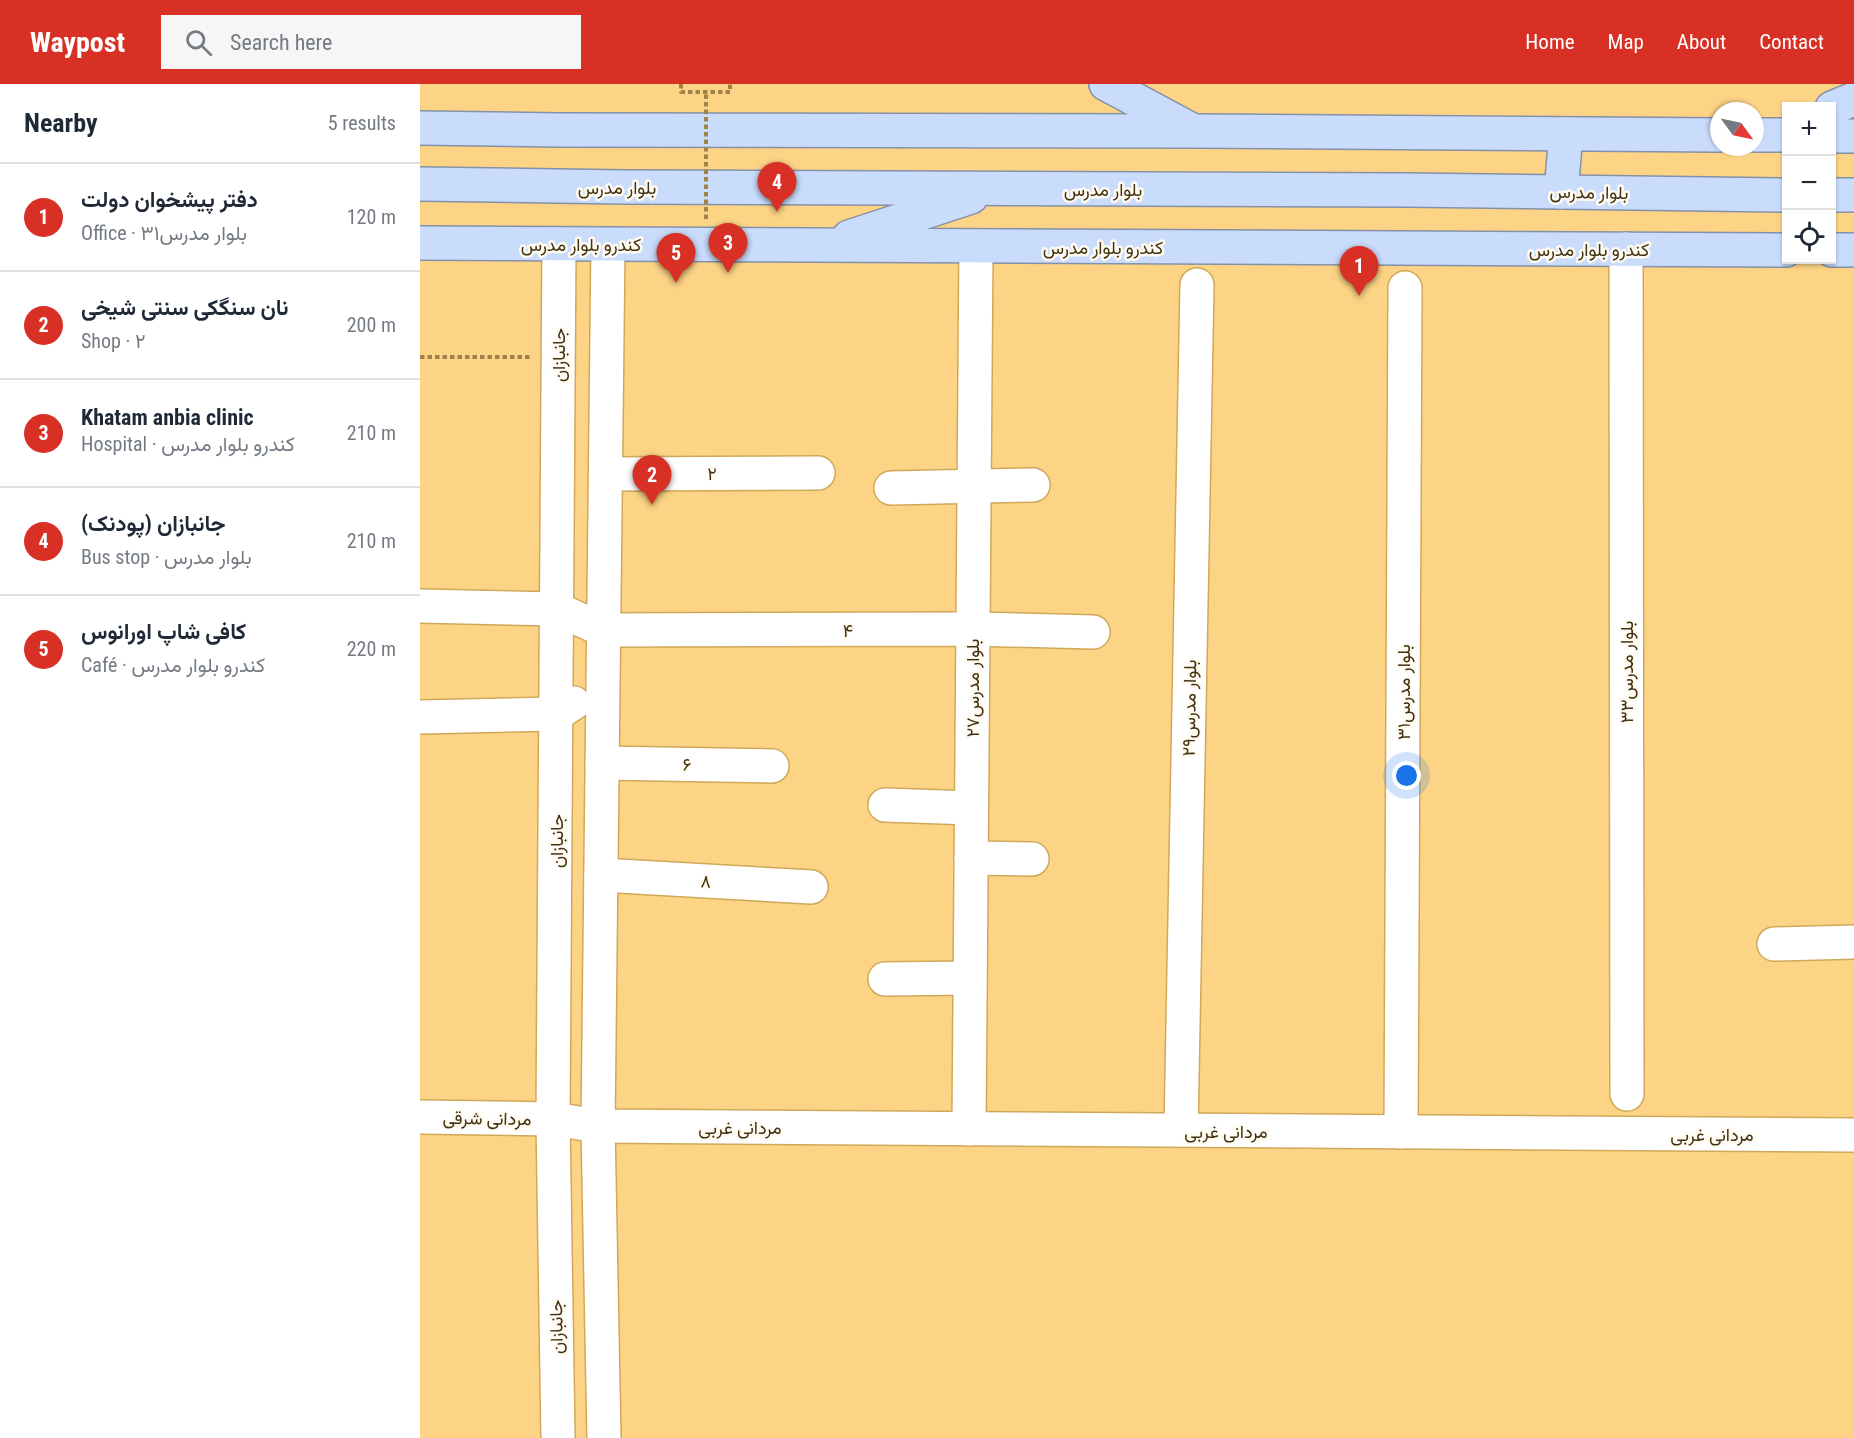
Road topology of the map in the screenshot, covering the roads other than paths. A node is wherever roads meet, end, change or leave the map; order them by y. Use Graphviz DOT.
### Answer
graph roads {
  1 [pos="1106,84"];
  2 [pos="1854,99"];
  3 [pos="1836,106"];
  4 [pos="420,128"];
  5 [pos="1195,131"];
  6 [pos="1566,134"];
  7 [pos="1710,135"];
  8 [pos="1836,136"];
  9 [pos="1854,136"];
  10 [pos="420,184"];
  11 [pos="995,188"];
  12 [pos="1561,192"];
  13 [pos="1782,195"];
  14 [pos="1836,195"];
  15 [pos="1854,195"];
  16 [pos="420,243"];
  17 [pos="559,244"];
  18 [pos="608,244"];
  19 [pos="822,246"];
  20 [pos="976,247"];
  21 [pos="1626,249"];
  22 [pos="1782,250"];
  23 [pos="1836,250"];
  24 [pos="1854,250"];
  25 [pos="559,276"];
  26 [pos="608,277"];
  27 [pos="1197,285"];
  28 [pos="1405,288"];
  29 [pos="818,473"];
  30 [pos="606,474"];
  31 [pos="1033,485"];
  32 [pos="974,486"];
  33 [pos="891,488"];
  34 [pos="420,606"];
  35 [pos="557,609"];
  36 [pos="973,629"];
  37 [pos="603,630"];
  38 [pos="1093,632"];
  39 [pos="603,684"];
  40 [pos="557,714"];
  41 [pos="420,717"];
  42 [pos="602,763"];
  43 [pos="772,766"];
  44 [pos="885,805"];
  45 [pos="971,808"];
  46 [pos="971,858"];
  47 [pos="1032,859"];
  48 [pos="601,875"];
  49 [pos="811,887"];
  50 [pos="1854,942"];
  51 [pos="1774,944"];
  52 [pos="970,978"];
  53 [pos="885,979"];
  54 [pos="1627,1094"];
  55 [pos="420,1117"];
  56 [pos="553,1119"];
  57 [pos="598,1126"];
  58 [pos="969,1129"];
  59 [pos="1181,1130"];
  60 [pos="1401,1132"];
  61 [pos="1854,1135"];
  62 [pos="558,1438"];
  63 [pos="604,1438"];
  1 -- 5 [label="main road"];
  2 -- 3 [label="main road"];
  4 -- 5 [label="main road"];
  5 -- 6 [label="main road"];
  6 -- 7 [label="main road"];
  6 -- 12 [label="main road"];
  8 -- 9 [label="main road"];
  10 -- 11 [label="main road, بلوار مدرس"];
  11 -- 12 [label="main road, بلوار مدرس"];
  11 -- 19 [label="main road"];
  12 -- 13 [label="main road, بلوار مدرس"];
  14 -- 15 [label="main road"];
  16 -- 17 [label="main road, کندرو بلوار مدرس"];
  17 -- 18 [label="main road, کندرو بلوار مدرس"];
  17 -- 25 [label="street, جانبازان"];
  18 -- 19 [label="main road, کندرو بلوار مدرس"];
  18 -- 26 [label="street"];
  19 -- 20 [label="main road, کندرو بلوار مدرس"];
  20 -- 21 [label="main road, کندرو بلوار مدرس"];
  20 -- 32 [label="street, بلوار مدرس۲۷"];
  21 -- 22 [label="main road, کندرو بلوار مدرس"];
  21 -- 54 [label="street, بلوار مدرس۳۳"];
  23 -- 24 [label="main road"];
  25 -- 26 [label="street"];
  25 -- 35 [label="street, جانبازان"];
  26 -- 30 [label="street"];
  27 -- 59 [label="street, ۲۹بلوار مدرس"];
  28 -- 60 [label="street, بلوار مدرس۳۱"];
  29 -- 30 [label="street, ۲"];
  30 -- 37 [label="street"];
  31 -- 32 [label="street"];
  32 -- 33 [label="street"];
  32 -- 36 [label="street, بلوار مدرس۲۷"];
  34 -- 35 [label="street"];
  35 -- 37 [label="street"];
  35 -- 40 [label="street, جانبازان"];
  36 -- 37 [label="street, ۴"];
  36 -- 38 [label="street, ۴"];
  36 -- 45 [label="street, بلوار مدرس۲۷"];
  37 -- 39 [label="street"];
  39 -- 40 [label="street"];
  39 -- 42 [label="street"];
  40 -- 41 [label="street"];
  40 -- 56 [label="street, جانبازان"];
  42 -- 43 [label="street, ۶"];
  42 -- 48 [label="street"];
  44 -- 45 [label="street"];
  45 -- 46 [label="street, بلوار مدرس۲۷"];
  46 -- 47 [label="street"];
  46 -- 52 [label="street, بلوار مدرس۲۷"];
  48 -- 49 [label="street, ۸"];
  48 -- 57 [label="street"];
  50 -- 51 [label="street"];
  52 -- 53 [label="street"];
  52 -- 58 [label="street, بلوار مدرس۲۷"];
  55 -- 56 [label="street, مردانی شرقی"];
  56 -- 57 [label="street, مردانی شرقی"];
  56 -- 62 [label="street, جانبازان"];
  57 -- 58 [label="street, مردانی غربی"];
  57 -- 63 [label="street"];
  58 -- 59 [label="street, مردانی غربی"];
  59 -- 60 [label="street, مردانی غربی"];
  60 -- 61 [label="street, مردانی غربی"];
}
